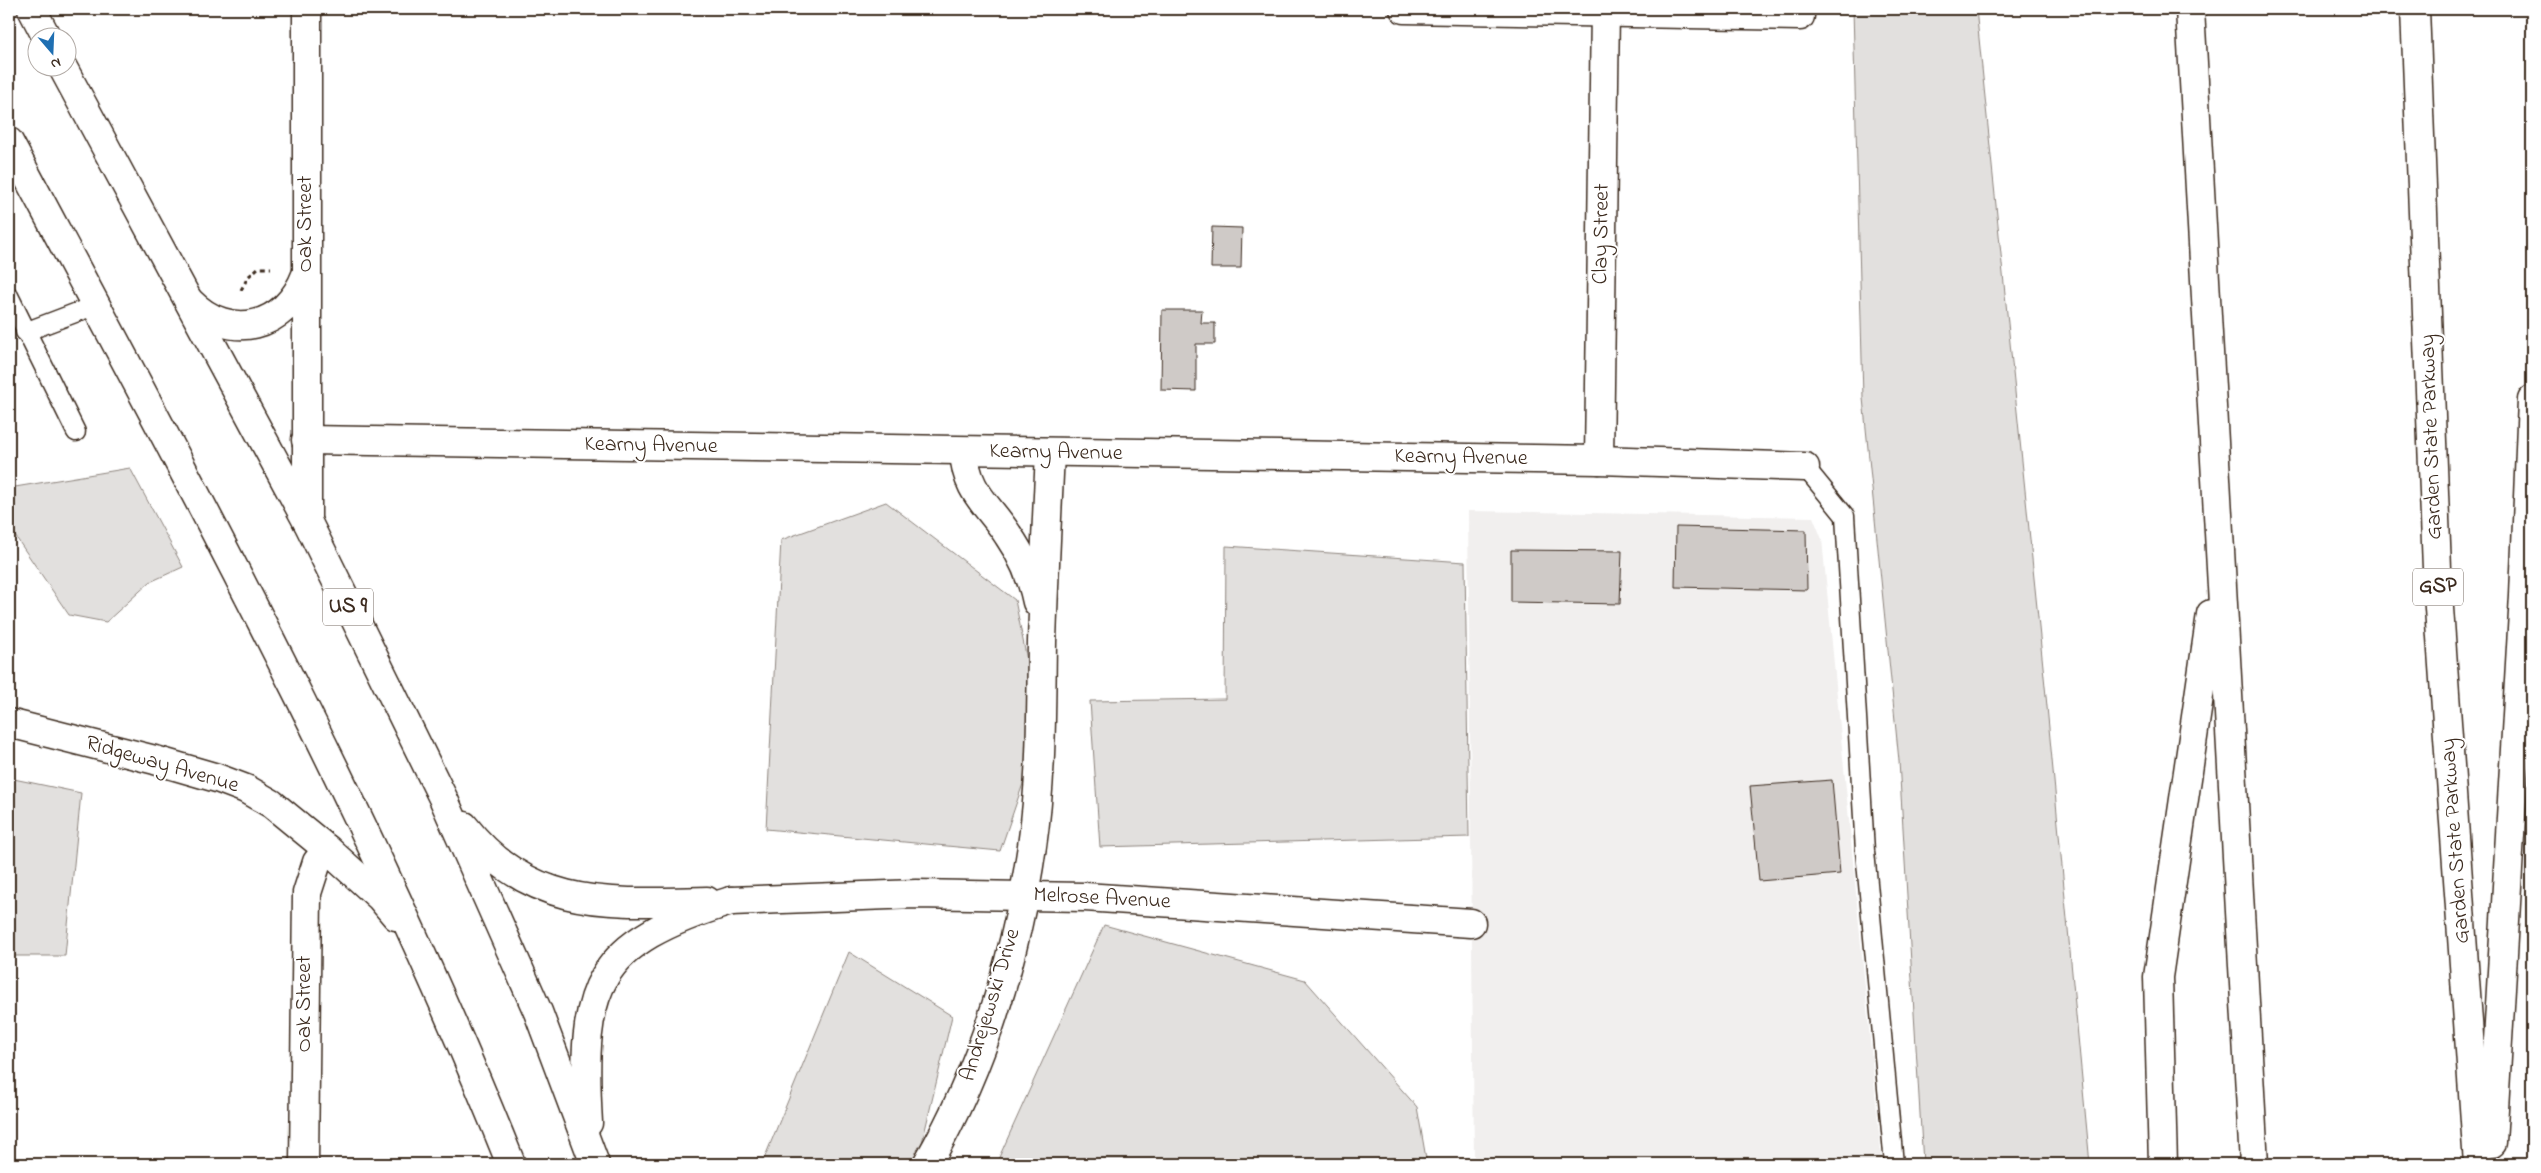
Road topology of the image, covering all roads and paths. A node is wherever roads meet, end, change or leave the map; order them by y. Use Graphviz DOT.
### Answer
graph roads {
  1 [pos="32,9"];
  2 [pos="307,9"];
  3 [pos="1404,9"];
  4 [pos="2190,9"];
  5 [pos="2415,9"];
  6 [pos="1605,10"];
  7 [pos="1800,16"];
  8 [pos="42,28"];
  9 [pos="68,78"];
  10 [pos="9,142"];
  11 [pos="274,268"];
  12 [pos="306,275"];
  13 [pos="240,292"];
  14 [pos="184,295"];
  15 [pos="9,296"];
  16 [pos="96,305"];
  17 [pos="25,332"];
  18 [pos="2532,400"];
  19 [pos="76,432"];
  20 [pos="306,440"];
  21 [pos="964,451"];
  22 [pos="1050,453"];
  23 [pos="1600,460"];
  24 [pos="1805,466"];
  25 [pos="307,521"];
  26 [pos="2220,556"];
  27 [pos="1043,628"];
  28 [pos="9,723"];
  29 [pos="444,800"];
  30 [pos="327,849"];
  31 [pos="1023,895"];
  32 [pos="731,901"];
  33 [pos="1471,923"];
  34 [pos="420,948"];
  35 [pos="593,1157"];
  36 [pos="304,1164"];
  37 [pos="511,1164"];
  38 [pos="927,1164"];
  39 [pos="1894,1164"];
  40 [pos="2163,1164"];
  41 [pos="2254,1164"];
  42 [pos="2478,1164"];
  43 [pos="2490,1164"];
  1 -- 8 [label="main road"];
  2 -- 12 [label="main road, Oak Street"];
  3 -- 6 [label="main road"];
  4 -- 26 [label="main road"];
  5 -- 42 [label="main road, Garden State Parkway / GSP"];
  6 -- 7 [label="main road"];
  6 -- 23 [label="main road, Clay Street"];
  9 -- 14 [label="main road, US 9"];
  10 -- 16 [label="main road"];
  11 -- 13 [label="path"];
  12 -- 14 [label="main road"];
  12 -- 20 [label="main road, Oak Street"];
  14 -- 25 [label="main road, US 9"];
  15 -- 17 [label="lane"];
  16 -- 17 [label="lane"];
  16 -- 34 [label="main road"];
  17 -- 19 [label="lane"];
  18 -- 43 [label="main road, Garden State Parkway"];
  20 -- 21 [label="main road, Kearny Avenue"];
  20 -- 25 [label="main road, Oak Street"];
  21 -- 22 [label="main road, Kearny Avenue"];
  21 -- 27 [label="main road, Andrejewski Drive"];
  22 -- 23 [label="main road, Kearny Avenue"];
  22 -- 27 [label="main road, Andrejewski Drive"];
  23 -- 24 [label="main road, Kearny Avenue"];
  24 -- 39 [label="lane"];
  25 -- 29 [label="main road, US 9"];
  26 -- 40 [label="main road"];
  26 -- 41 [label="main road"];
  27 -- 31 [label="main road, Andrejewski Drive"];
  28 -- 30 [label="main road, Ridgeway Avenue"];
  29 -- 32 [label="main road"];
  29 -- 35 [label="main road, US 9"];
  30 -- 34 [label="main road, Ridgeway Avenue"];
  30 -- 36 [label="main road, Oak Street"];
  31 -- 32 [label="main road, Melrose Avenue"];
  31 -- 33 [label="main road, Melrose Avenue"];
  31 -- 38 [label="main road, Andrejewski Drive"];
  32 -- 35 [label="main road"];
  34 -- 37 [label="main road"];
}
